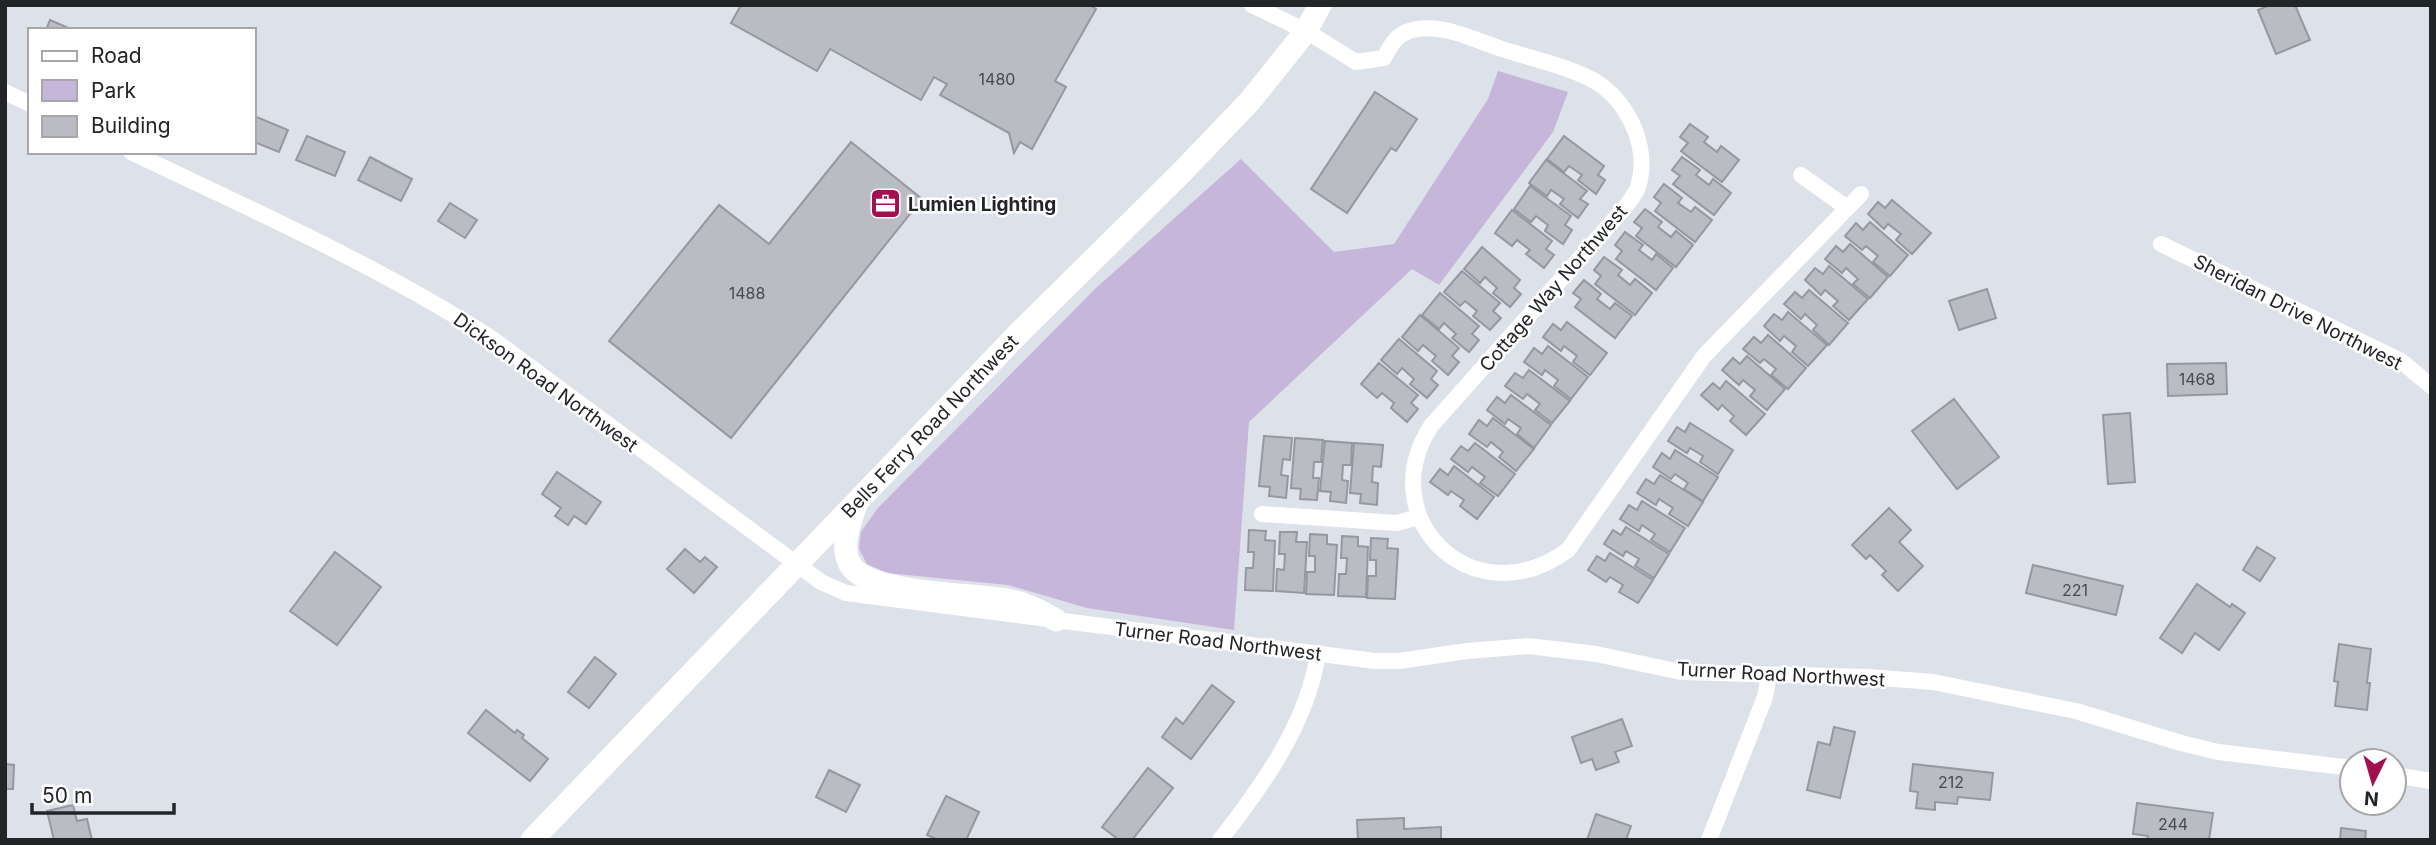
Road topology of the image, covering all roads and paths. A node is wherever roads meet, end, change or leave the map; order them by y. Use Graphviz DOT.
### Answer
graph roads {
  1 [pos="1252,5"];
  2 [pos="1321,5"];
  3 [pos="1306,31"];
  4 [pos="5,92"];
  5 [pos="28,103"];
  6 [pos="135,154"];
  7 [pos="1801,175"];
  8 [pos="1861,194"];
  9 [pos="1847,208"];
  10 [pos="2161,244"];
  11 [pos="2431,386"];
  12 [pos="857,500"];
  13 [pos="1262,514"];
  14 [pos="1418,517"];
  15 [pos="795,563"];
  16 [pos="1056,620"];
  17 [pos="1318,654"];
  18 [pos="1769,675"];
  19 [pos="2338,766"];
  20 [pos="2408,777"];
  21 [pos="2431,781"];
  22 [pos="532,840"];
  23 [pos="1220,840"];
  24 [pos="1709,840"];
  1 -- 3 [label="street"];
  2 -- 3 [label="main road, Bells Ferry Road Northwest"];
  3 -- 12 [label="main road, Bells Ferry Road Northwest"];
  3 -- 14 [label="street, Cottage Way Northwest"];
  4 -- 5 [label="street"];
  6 -- 15 [label="street, Dickson Road Northwest"];
  7 -- 9 [label="street"];
  8 -- 9 [label="street"];
  9 -- 14 [label="street"];
  10 -- 11 [label="street, Sheridan Drive Northwest"];
  12 -- 15 [label="main road, Bells Ferry Road Northwest"];
  12 -- 16 [label="main road"];
  13 -- 14 [label="street"];
  15 -- 16 [label="street, Turner Road Northwest"];
  15 -- 22 [label="main road, Bells Ferry Road Northwest"];
  16 -- 17 [label="street, Turner Road Northwest"];
  17 -- 18 [label="street, Turner Road Northwest"];
  17 -- 23 [label="street"];
  18 -- 19 [label="street, Turner Road Northwest"];
  18 -- 24 [label="street"];
  20 -- 21 [label="street"];
}
